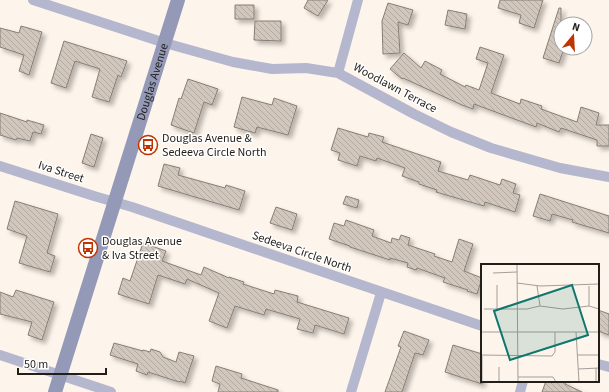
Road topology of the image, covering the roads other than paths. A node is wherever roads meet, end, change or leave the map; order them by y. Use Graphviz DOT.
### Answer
graph roads {
  1 [pos="33,0"];
  2 [pos="178,0"];
  3 [pos="358,0"];
  4 [pos="165,43"];
  5 [pos="338,73"];
  6 [pos="0,166"];
  7 [pos="609,177"];
  8 [pos="114,202"];
  9 [pos="382,293"];
  10 [pos="481,326"];
  11 [pos="0,355"];
  12 [pos="599,364"];
  13 [pos="609,367"];
  14 [pos="60,375"];
  15 [pos="523,382"];
  16 [pos="55,392"];
  17 [pos="111,392"];
  18 [pos="351,392"];
  19 [pos="520,392"];
  1 -- 4 [label="street, Woodlawn Terrace"];
  2 -- 4 [label="street, Douglas Avenue"];
  3 -- 5 [label="street"];
  4 -- 5 [label="street, Woodlawn Terrace"];
  4 -- 8 [label="street, Douglas Avenue"];
  5 -- 7 [label="street, Woodlawn Terrace"];
  6 -- 8 [label="street, Iva Street"];
  8 -- 9 [label="street, Sedeeva Circle North"];
  8 -- 14 [label="street, Douglas Avenue"];
  9 -- 10 [label="street, Sedeeva Circle North"];
  9 -- 18 [label="street"];
  11 -- 14 [label="street"];
  12 -- 13 [label="street"];
  14 -- 16 [label="street, Douglas Avenue"];
  14 -- 17 [label="street"];
  15 -- 19 [label="street"];
}
